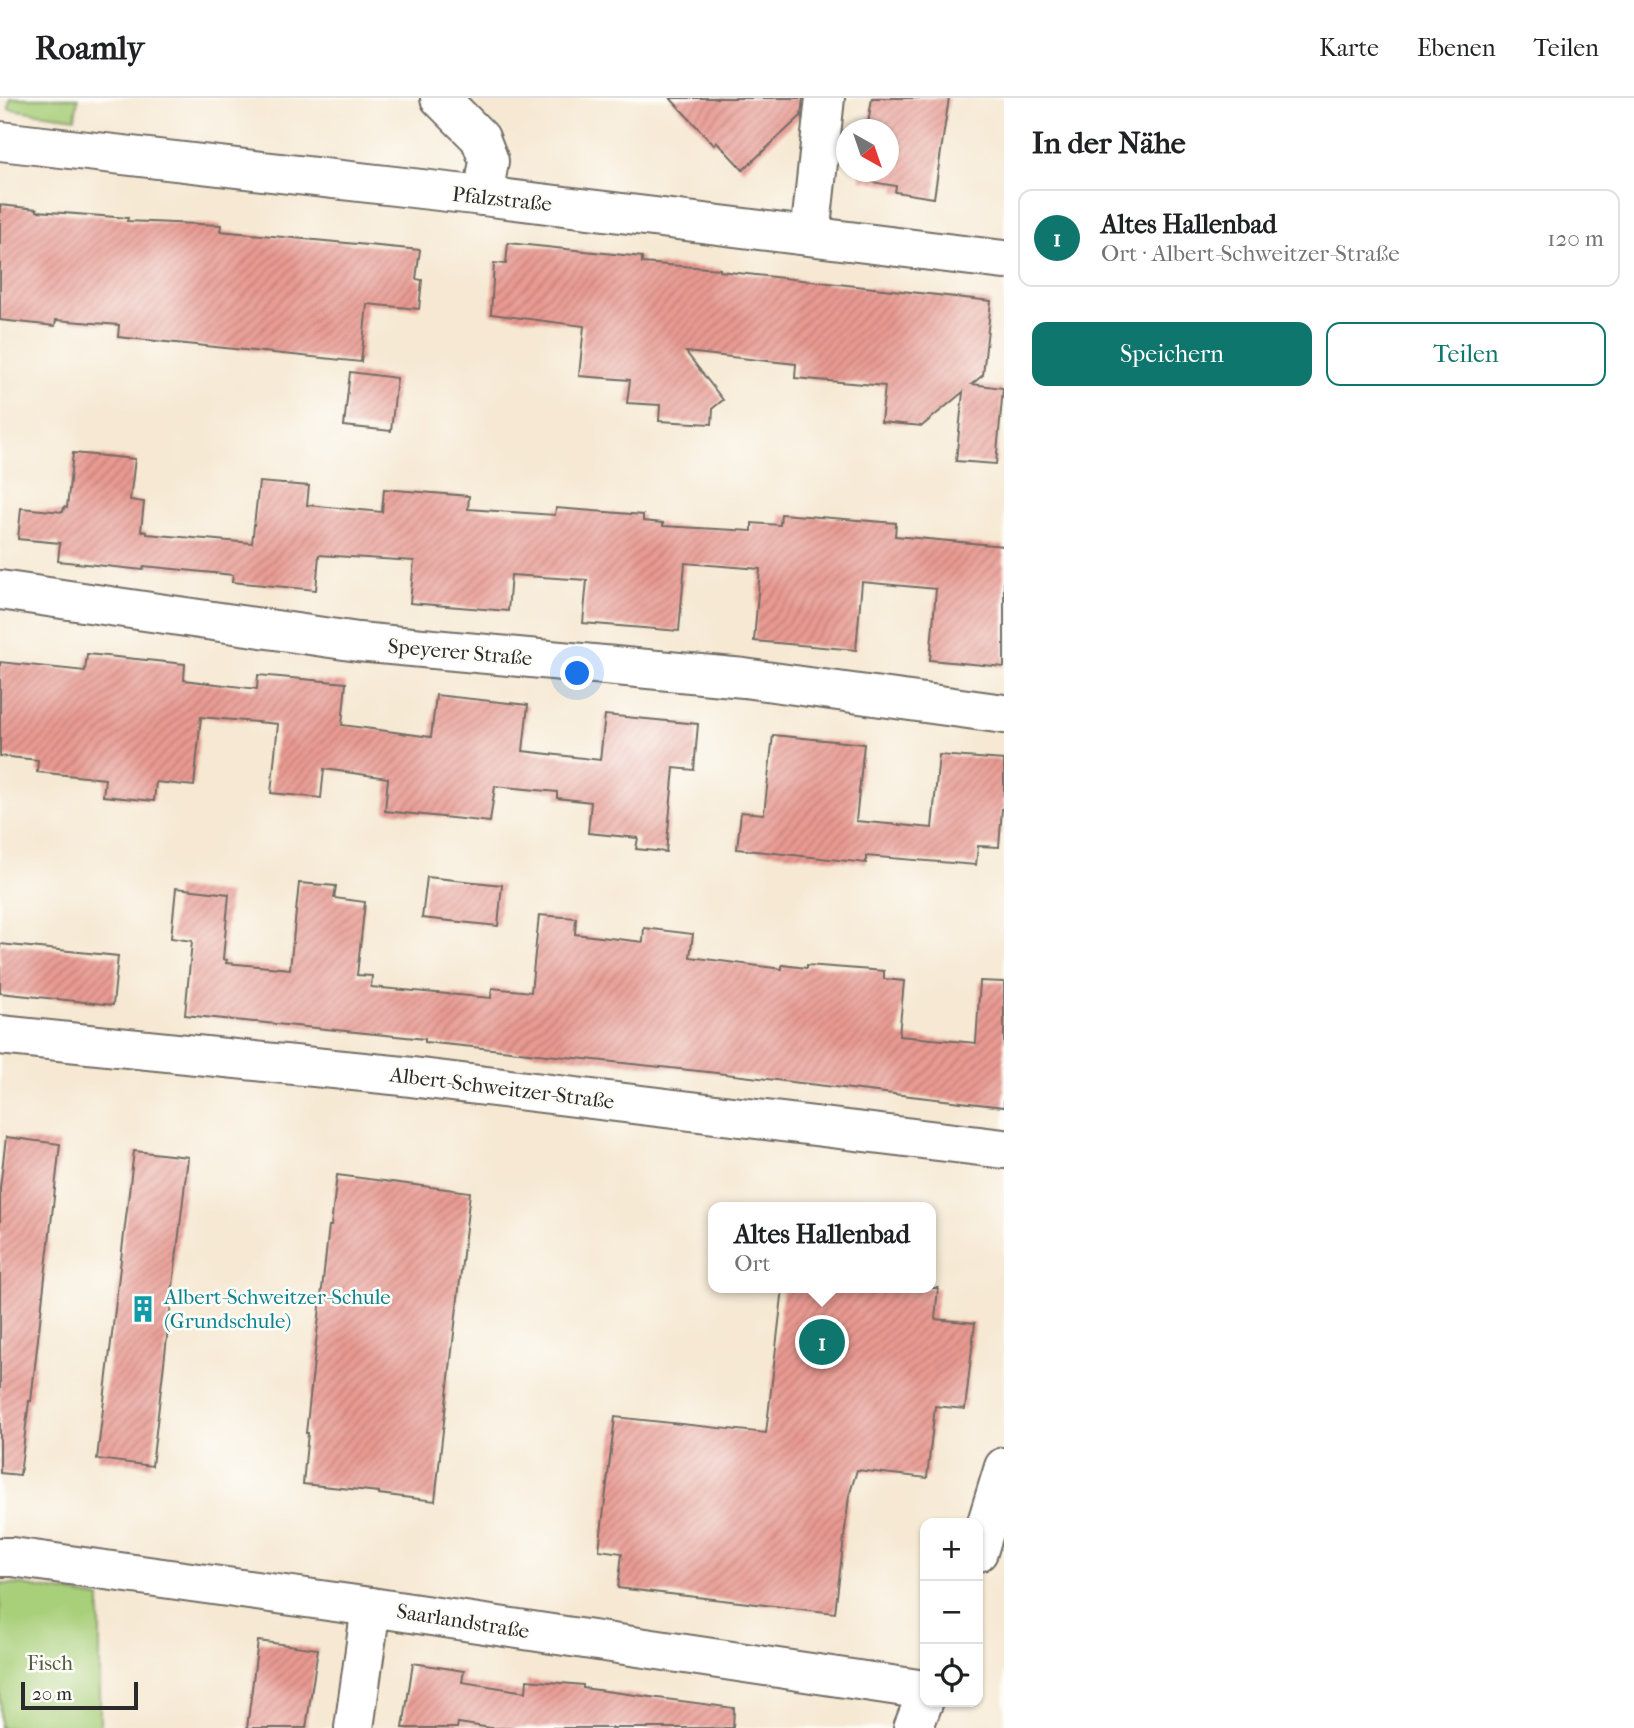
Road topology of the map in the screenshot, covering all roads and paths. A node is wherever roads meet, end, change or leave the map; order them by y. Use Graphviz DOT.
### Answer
graph roads {
  1 [pos="440,98"];
  2 [pos="825,98"];
  3 [pos="0,141"];
  4 [pos="483,196"];
  5 [pos="810,236"];
  6 [pos="1004,260"];
  7 [pos="0,590"];
  8 [pos="1004,714"];
  9 [pos="0,1035"];
  10 [pos="1004,1149"];
  11 [pos="1004,1467"];
  12 [pos="983,1536"];
  13 [pos="0,1557"];
  14 [pos="371,1607"];
  15 [pos="920,1689"];
  16 [pos="921,1707"];
  17 [pos="354,1728"];
  18 [pos="913,1728"];
  1 -- 4 [label="street"];
  2 -- 5 [label="street"];
  3 -- 4 [label="street, Pfalzstraße"];
  4 -- 5 [label="street, Pfalzstraße"];
  5 -- 6 [label="street, Pfalzstraße"];
  7 -- 8 [label="street, Speyerer Straße"];
  9 -- 10 [label="street, Albert-Schweitzer-Straße"];
  11 -- 12 [label="street"];
  13 -- 14 [label="street, Saarlandstraße"];
  14 -- 15 [label="street, Saarlandstraße"];
  14 -- 17 [label="street"];
  16 -- 18 [label="street"];
}
